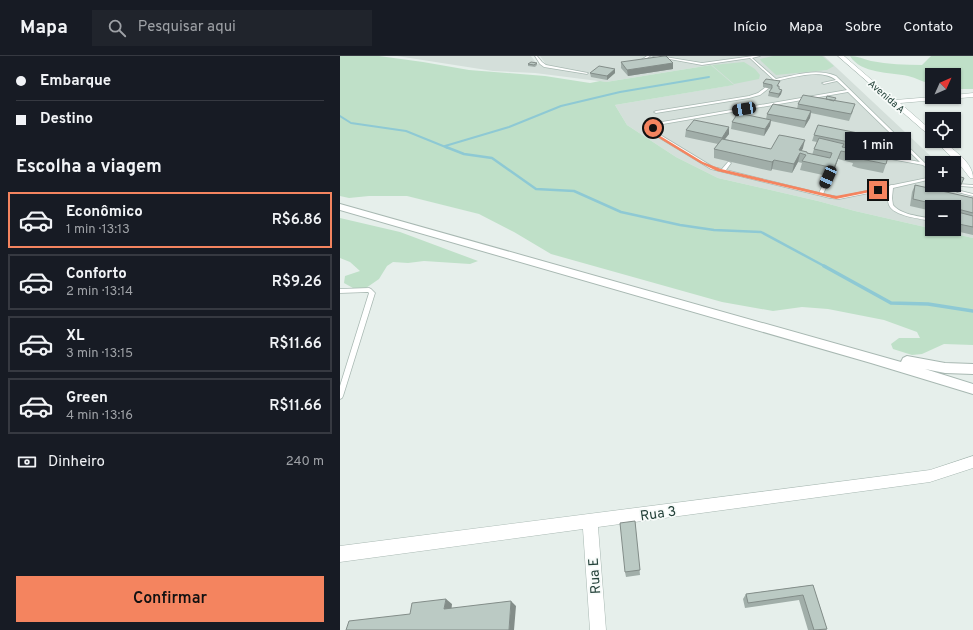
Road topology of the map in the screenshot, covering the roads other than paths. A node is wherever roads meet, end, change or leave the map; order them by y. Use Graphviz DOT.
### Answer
graph roads {
  1 [pos="536,56"];
  2 [pos="649,56"];
  3 [pos="654,56"];
  4 [pos="759,56"];
  5 [pos="842,56"];
  6 [pos="751,58"];
  7 [pos="637,65"];
  8 [pos="587,73"];
  9 [pos="775,80"];
  10 [pos="838,80"];
  11 [pos="824,83"];
  12 [pos="771,84"];
  13 [pos="767,88"];
  14 [pos="848,91"];
  15 [pos="973,95"];
  16 [pos="961,96"];
  17 [pos="925,99"];
  18 [pos="894,102"];
  19 [pos="656,112"];
  20 [pos="925,129"];
  21 [pos="947,148"];
  22 [pos="954,154"];
  23 [pos="878,155"];
  24 [pos="729,163"];
  25 [pos="924,164"];
  26 [pos="973,165"];
  27 [pos="723,171"];
  28 [pos="973,176"];
  29 [pos="828,177"];
  30 [pos="925,180"];
  31 [pos="919,181"];
  32 [pos="925,182"];
  33 [pos="961,185"];
  34 [pos="891,186"];
  35 [pos="973,186"];
  36 [pos="961,192"];
  37 [pos="821,194"];
  38 [pos="973,195"];
  39 [pos="340,200"];
  40 [pos="340,207"];
  41 [pos="925,218"];
  42 [pos="340,291"];
  43 [pos="973,369"];
  44 [pos="973,389"];
  45 [pos="340,396"];
  46 [pos="973,462"];
  47 [pos="590,522"];
  48 [pos="340,554"];
  49 [pos="598,630"];
  1 -- 8 [label="lane"];
  2 -- 7 [label="lane"];
  3 -- 6 [label="lane"];
  4 -- 6 [label="lane"];
  5 -- 18 [label="street, Avenida A"];
  6 -- 9 [label="lane"];
  9 -- 10 [label="lane"];
  9 -- 12 [label="lane"];
  10 -- 11 [label="lane"];
  10 -- 14 [label="lane"];
  13 -- 19 [label="lane"];
  14 -- 25 [label="lane"];
  14 -- 27 [label="lane"];
  15 -- 16 [label="street"];
  17 -- 18 [label="street"];
  18 -- 20 [label="street, Avenida A"];
  21 -- 22 [label="street"];
  22 -- 26 [label="street"];
  22 -- 28 [label="street"];
  23 -- 25 [label="lane"];
  24 -- 27 [label="lane"];
  27 -- 37 [label="lane"];
  29 -- 37 [label="lane"];
  30 -- 31 [label="lane"];
  31 -- 32 [label="lane"];
  31 -- 34 [label="lane"];
  33 -- 35 [label="lane"];
  34 -- 37 [label="lane"];
  34 -- 41 [label="lane"];
  36 -- 38 [label="lane"];
  39 -- 43 [label="street"];
  40 -- 44 [label="street"];
  42 -- 45 [label="lane"];
  46 -- 47 [label="street, Rua 3"];
  47 -- 48 [label="street, Rua 3"];
  47 -- 49 [label="street, Rua E"];
}
